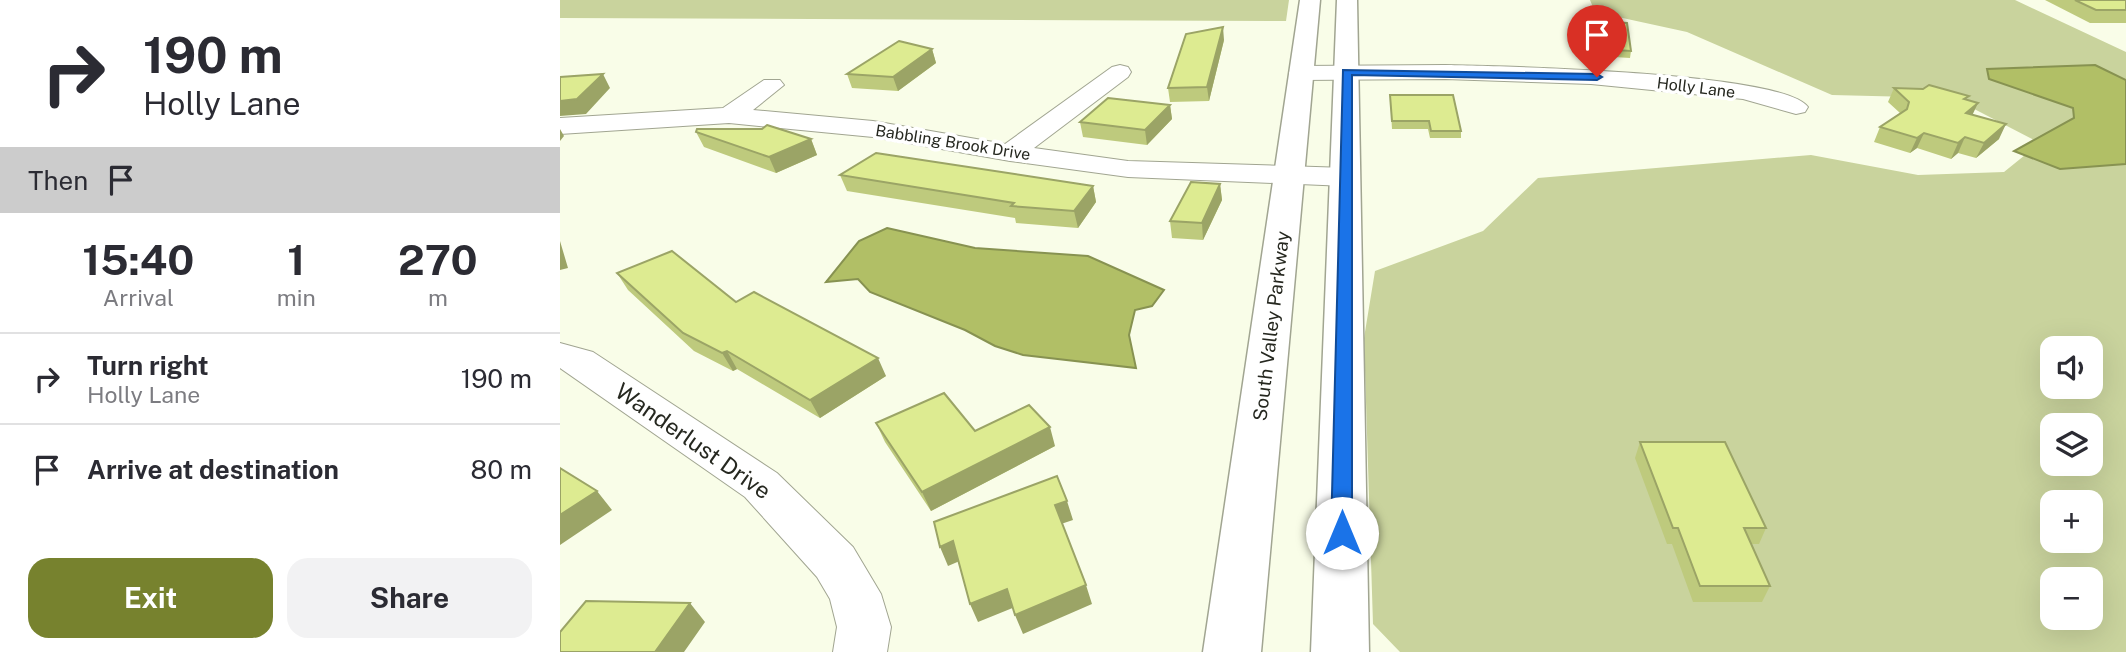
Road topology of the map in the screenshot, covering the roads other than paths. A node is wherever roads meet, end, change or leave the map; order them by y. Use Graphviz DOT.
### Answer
graph roads {
  1 [pos="1310,0"];
  2 [pos="1347,0"];
  3 [pos="1120,72"];
  4 [pos="1347,72"];
  5 [pos="1300,73"];
  6 [pos="772,85"];
  7 [pos="1796,107"];
  8 [pos="729,115"];
  9 [pos="560,126"];
  10 [pos="1010,153"];
  11 [pos="1289,176"];
  12 [pos="1346,177"];
  13 [pos="560,355"];
  14 [pos="860,652"];
  15 [pos="1232,652"];
  16 [pos="1340,652"];
  1 -- 5 [label="main road, South Valley Parkway"];
  2 -- 4 [label="main road"];
  3 -- 10 [label="street"];
  4 -- 5 [label="street, Holly Lane"];
  4 -- 7 [label="street, Holly Lane"];
  4 -- 12 [label="main road"];
  5 -- 11 [label="main road, South Valley Parkway"];
  6 -- 8 [label="street"];
  8 -- 9 [label="street, Babbling Brook Drive"];
  8 -- 10 [label="street, Babbling Brook Drive"];
  10 -- 11 [label="street, Babbling Brook Drive"];
  11 -- 12 [label="street, Babbling Brook Drive"];
  11 -- 15 [label="main road, South Valley Parkway"];
  12 -- 16 [label="main road"];
  13 -- 14 [label="street, Wanderlust Drive"];
}
